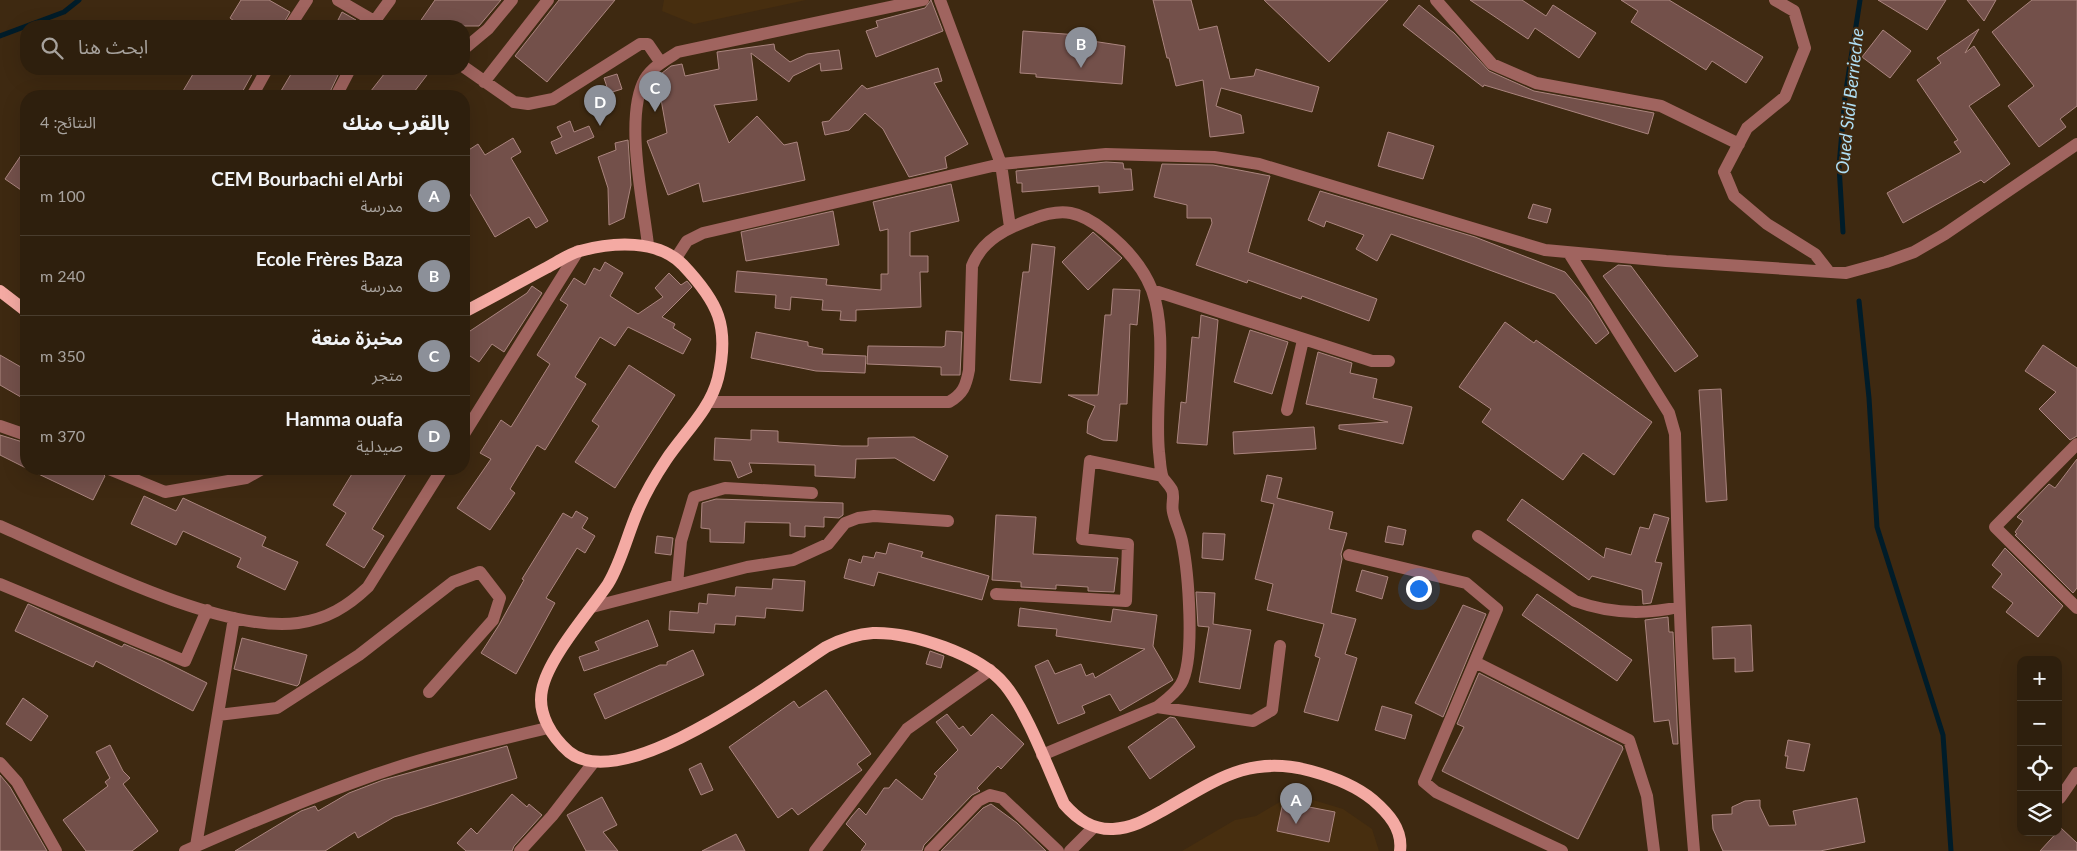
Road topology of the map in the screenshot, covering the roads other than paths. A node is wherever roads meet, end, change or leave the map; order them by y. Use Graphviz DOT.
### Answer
graph roads {
  1 [pos="307,0"];
  2 [pos="338,0"];
  3 [pos="390,0"];
  4 [pos="512,0"];
  5 [pos="548,0"];
  6 [pos="923,0"];
  7 [pos="940,0"];
  8 [pos="1436,0"];
  9 [pos="1776,0"];
  10 [pos="294,20"];
  11 [pos="366,20"];
  12 [pos="375,20"];
  13 [pos="470,44"];
  14 [pos="661,63"];
  15 [pos="470,72"];
  16 [pos="264,75"];
  17 [pos="347,75"];
  18 [pos="484,82"];
  19 [pos="255,90"];
  20 [pos="339,90"];
  21 [pos="1739,144"];
  22 [pos="2077,144"];
  23 [pos="1001,164"];
  24 [pos="1010,228"];
  25 [pos="648,245"];
  26 [pos="578,251"];
  27 [pos="1569,253"];
  28 [pos="676,258"];
  29 [pos="1829,272"];
  30 [pos="1152,290"];
  31 [pos="0,292"];
  32 [pos="20,307"];
  33 [pos="470,309"];
  34 [pos="1303,340"];
  35 [pos="1388,361"];
  36 [pos="709,402"];
  37 [pos="1287,410"];
  38 [pos="470,424"];
  39 [pos="0,426"];
  40 [pos="20,433"];
  41 [pos="2077,444"];
  42 [pos="124,475"];
  43 [pos="251,475"];
  44 [pos="438,475"];
  45 [pos="1162,476"];
  46 [pos="812,493"];
  47 [pos="948,520"];
  48 [pos="0,526"];
  49 [pos="1478,536"];
  50 [pos="1349,555"];
  51 [pos="0,584"];
  52 [pos="677,584"];
  53 [pos="996,594"];
  54 [pos="592,607"];
  55 [pos="1679,607"];
  56 [pos="2077,608"];
  57 [pos="207,610"];
  58 [pos="234,618"];
  59 [pos="1280,646"];
  60 [pos="1475,662"];
  61 [pos="990,670"];
  62 [pos="429,692"];
  63 [pos="1157,707"];
  64 [pos="218,715"];
  65 [pos="548,728"];
  66 [pos="1042,755"];
  67 [pos="0,763"];
  68 [pos="593,763"];
  69 [pos="2077,773"];
  70 [pos="2062,795"];
  71 [pos="1094,827"];
  72 [pos="190,848"];
  73 [pos="56,851"];
  74 [pos="520,851"];
  75 [pos="815,851"];
  76 [pos="930,851"];
  77 [pos="1058,851"];
  78 [pos="1070,851"];
  79 [pos="1400,851"];
  80 [pos="1562,851"];
  81 [pos="1654,851"];
  82 [pos="1694,851"];
  1 -- 10 [label="street"];
  2 -- 11 [label="street"];
  3 -- 12 [label="street"];
  4 -- 13 [label="street"];
  5 -- 18 [label="street"];
  6 -- 14 [label="street"];
  7 -- 23 [label="street"];
  8 -- 21 [label="street"];
  9 -- 21 [label="street"];
  14 -- 18 [label="street"];
  14 -- 25 [label="street"];
  15 -- 18 [label="street"];
  16 -- 19 [label="street"];
  17 -- 20 [label="street"];
  21 -- 29 [label="street"];
  22 -- 29 [label="street"];
  23 -- 24 [label="street"];
  23 -- 27 [label="street"];
  23 -- 28 [label="street"];
  24 -- 30 [label="street"];
  24 -- 36 [label="street"];
  25 -- 26 [label="main road"];
  25 -- 28 [label="main road"];
  26 -- 33 [label="main road"];
  26 -- 38 [label="street"];
  27 -- 29 [label="street"];
  27 -- 55 [label="street"];
  28 -- 36 [label="main road"];
  30 -- 34 [label="street"];
  30 -- 45 [label="street"];
  31 -- 32 [label="main road"];
  34 -- 35 [label="street"];
  34 -- 37 [label="street"];
  36 -- 54 [label="main road"];
  39 -- 40 [label="street"];
  41 -- 56 [label="street"];
  42 -- 43 [label="street"];
  44 -- 58 [label="street"];
  45 -- 53 [label="street"];
  45 -- 63 [label="street"];
  46 -- 52 [label="street"];
  47 -- 52 [label="street"];
  48 -- 57 [label="street"];
  49 -- 55 [label="street"];
  50 -- 60 [label="street"];
  51 -- 57 [label="street"];
  52 -- 54 [label="street"];
  54 -- 65 [label="main road"];
  55 -- 82 [label="street"];
  57 -- 58 [label="street"];
  58 -- 64 [label="street"];
  59 -- 63 [label="street"];
  60 -- 80 [label="street"];
  60 -- 81 [label="street"];
  61 -- 66 [label="main road"];
  61 -- 68 [label="main road"];
  61 -- 75 [label="street"];
  62 -- 64 [label="street"];
  63 -- 66 [label="street"];
  64 -- 72 [label="street"];
  65 -- 68 [label="main road"];
  65 -- 72 [label="street"];
  66 -- 71 [label="main road"];
  67 -- 73 [label="street"];
  68 -- 74 [label="street"];
  69 -- 70 [label="street"];
  71 -- 78 [label="street"];
  71 -- 79 [label="main road"];
  76 -- 77 [label="street"];
}
